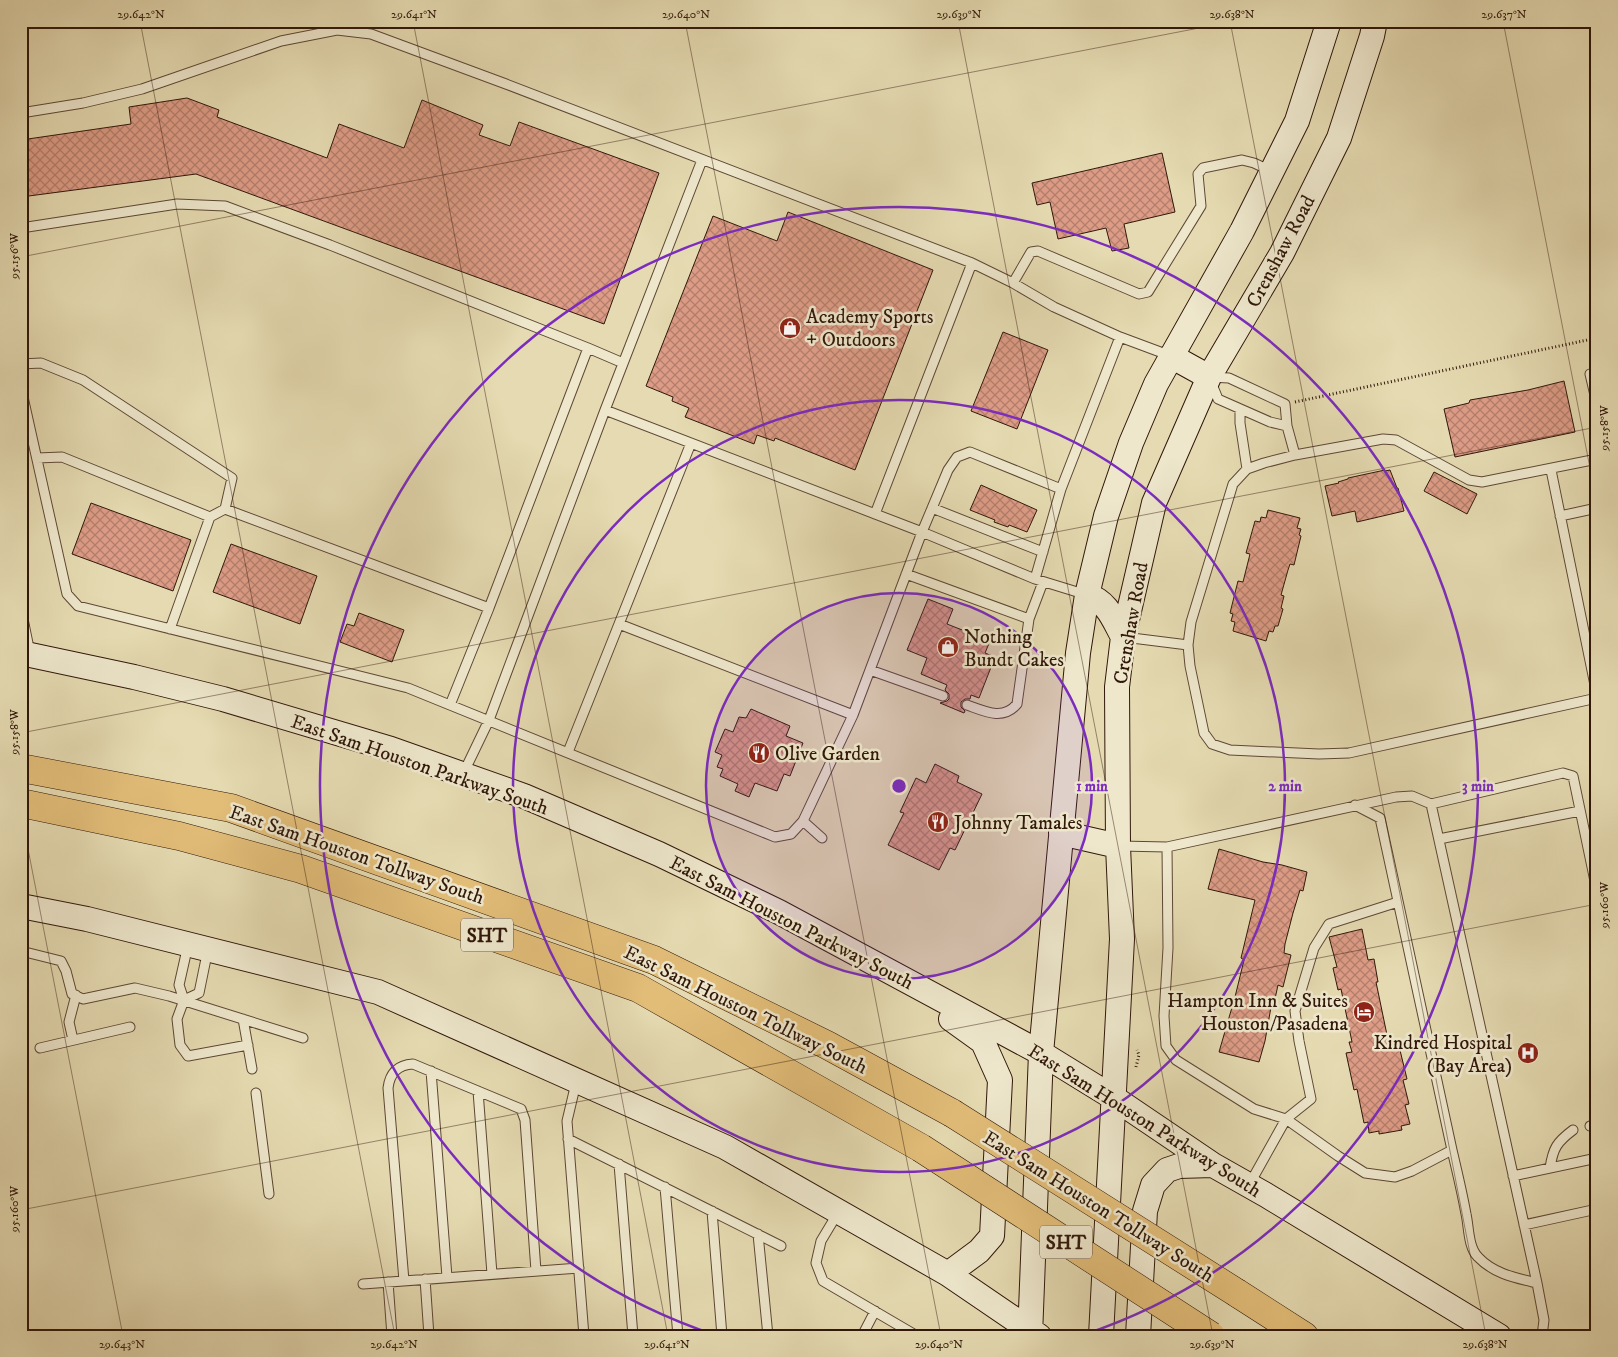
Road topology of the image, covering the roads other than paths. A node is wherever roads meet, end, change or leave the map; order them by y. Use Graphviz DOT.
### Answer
graph roads {
  1 [pos="1329,21"];
  2 [pos="1375,21"];
  3 [pos="21,113"];
  4 [pos="702,160"];
  5 [pos="1271,172"];
  6 [pos="21,228"];
  7 [pos="972,262"];
  8 [pos="1013,283"];
  9 [pos="1120,337"];
  10 [pos="588,348"];
  11 [pos="1171,356"];
  12 [pos="623,363"];
  13 [pos="21,364"];
  14 [pos="1590,374"];
  15 [pos="1209,377"];
  16 [pos="21,388"];
  17 [pos="1597,404"];
  18 [pos="1240,409"];
  19 [pos="605,410"];
  20 [pos="1287,426"];
  21 [pos="691,443"];
  22 [pos="1295,455"];
  23 [pos="37,458"];
  24 [pos="1597,459"];
  25 [pos="1247,469"];
  26 [pos="1551,470"];
  27 [pos="1061,489"];
  28 [pos="932,508"];
  29 [pos="225,509"];
  30 [pos="1596,509"];
  31 [pos="875,514"];
  32 [pos="1560,516"];
  33 [pos="210,517"];
  34 [pos="1597,519"];
  35 [pos="922,532"];
  36 [pos="1043,552"];
  37 [pos="906,574"];
  38 [pos="1039,580"];
  39 [pos="1087,595"];
  40 [pos="489,608"];
  41 [pos="21,609"];
  42 [pos="1029,620"];
  43 [pos="619,624"];
  44 [pos="170,629"];
  45 [pos="1123,637"];
  46 [pos="1188,645"];
  47 [pos="26,654"];
  48 [pos="870,670"];
  49 [pos="943,696"];
  50 [pos="1597,696"];
  51 [pos="450,705"];
  52 [pos="967,705"];
  53 [pos="853,715"];
  54 [pos="489,720"];
  55 [pos="568,752"];
  56 [pos="21,756"];
  57 [pos="21,768"];
  58 [pos="463,775"];
  59 [pos="21,803"];
  60 [pos="1355,804"];
  61 [pos="1431,804"];
  62 [pos="231,808"];
  63 [pos="1580,811"];
  64 [pos="21,816"];
  65 [pos="803,821"];
  66 [pos="1061,833"];
  67 [pos="179,836"];
  68 [pos="822,838"];
  69 [pos="1439,839"];
  70 [pos="1118,846"];
  71 [pos="1167,847"];
  72 [pos="1597,891"];
  73 [pos="1398,902"];
  74 [pos="21,906"];
  75 [pos="198,947"];
  76 [pos="21,951"];
  77 [pos="876,964"];
  78 [pos="76,996"];
  79 [pos="184,1000"];
  80 [pos="243,1019"];
  81 [pos="130,1027"];
  82 [pos="303,1038"];
  83 [pos="73,1040"];
  84 [pos="248,1045"];
  85 [pos="40,1048"];
  86 [pos="1041,1054"];
  87 [pos="252,1069"];
  88 [pos="431,1071"];
  89 [pos="577,1081"];
  90 [pos="478,1091"];
  91 [pos="256,1093"];
  92 [pos="1114,1098"];
  93 [pos="1286,1119"];
  94 [pos="1573,1130"];
  95 [pos="568,1139"];
  96 [pos="1452,1150"];
  97 [pos="1597,1158"];
  98 [pos="619,1164"];
  99 [pos="1213,1165"];
  100 [pos="1550,1168"];
  101 [pos="1513,1176"];
  102 [pos="1249,1185"];
  103 [pos="665,1187"];
  104 [pos="269,1194"];
  105 [pos="1597,1209"];
  106 [pos="712,1211"];
  107 [pos="838,1211"];
  108 [pos="1524,1225"];
  109 [pos="758,1234"];
  110 [pos="781,1246"];
  111 [pos="579,1268"];
  112 [pos="536,1271"];
  113 [pos="492,1274"];
  114 [pos="948,1274"];
  115 [pos="447,1278"];
  116 [pos="425,1279"];
  117 [pos="404,1281"];
  118 [pos="388,1282"];
  119 [pos="1537,1283"];
  120 [pos="363,1284"];
  121 [pos="875,1311"];
  122 [pos="1033,1334"];
  123 [pos="392,1336"];
  124 [pos="429,1336"];
  125 [pos="584,1336"];
  126 [pos="633,1336"];
  127 [pos="678,1336"];
  128 [pos="722,1336"];
  129 [pos="768,1336"];
  130 [pos="862,1336"];
  131 [pos="917,1336"];
  132 [pos="1101,1336"];
  133 [pos="1138,1336"];
  134 [pos="1211,1336"];
  135 [pos="1304,1336"];
  136 [pos="1499,1336"];
  137 [pos="1542,1336"];
  1 -- 5 [label="main road"];
  2 -- 15 [label="main road, Crenshaw Road"];
  3 -- 4 [label="lane"];
  4 -- 7 [label="lane"];
  4 -- 12 [label="lane"];
  5 -- 8 [label="lane"];
  5 -- 11 [label="main road"];
  6 -- 10 [label="lane"];
  7 -- 8 [label="lane"];
  7 -- 31 [label="lane"];
  8 -- 9 [label="lane"];
  9 -- 11 [label="lane"];
  9 -- 27 [label="lane"];
  10 -- 12 [label="lane"];
  10 -- 40 [label="lane"];
  11 -- 15 [label="main road"];
  11 -- 39 [label="main road"];
  12 -- 19 [label="lane"];
  13 -- 29 [label="lane"];
  14 -- 17 [label="lane"];
  15 -- 18 [label="lane"];
  15 -- 20 [label="lane"];
  15 -- 45 [label="main road, Crenshaw Road"];
  16 -- 23 [label="lane"];
  18 -- 20 [label="lane"];
  18 -- 25 [label="lane"];
  19 -- 21 [label="lane"];
  19 -- 54 [label="lane"];
  20 -- 22 [label="lane"];
  21 -- 31 [label="lane"];
  21 -- 43 [label="lane"];
  22 -- 25 [label="lane"];
  22 -- 26 [label="lane"];
  23 -- 33 [label="lane"];
  23 -- 44 [label="lane"];
  24 -- 26 [label="lane"];
  25 -- 46 [label="lane"];
  26 -- 32 [label="lane"];
  27 -- 28 [label="lane"];
  27 -- 36 [label="lane"];
  28 -- 35 [label="lane"];
  28 -- 36 [label="lane"];
  29 -- 33 [label="lane"];
  29 -- 40 [label="lane"];
  30 -- 32 [label="lane"];
  30 -- 34 [label="lane"];
  31 -- 35 [label="lane"];
  32 -- 50 [label="lane"];
  33 -- 44 [label="lane"];
  35 -- 37 [label="lane"];
  35 -- 38 [label="lane"];
  36 -- 38 [label="lane"];
  37 -- 42 [label="lane"];
  37 -- 48 [label="lane"];
  38 -- 39 [label="lane"];
  38 -- 42 [label="lane"];
  39 -- 45 [label="main road"];
  39 -- 66 [label="main road"];
  40 -- 51 [label="lane"];
  41 -- 47 [label="lane"];
  42 -- 52 [label="lane"];
  43 -- 53 [label="lane"];
  43 -- 55 [label="lane"];
  44 -- 51 [label="lane"];
  45 -- 46 [label="lane"];
  45 -- 70 [label="main road, Crenshaw Road"];
  46 -- 50 [label="lane"];
  47 -- 58 [label="main road, East Sam Houston Parkway South"];
  48 -- 49 [label="lane"];
  48 -- 53 [label="lane"];
  51 -- 54 [label="lane"];
  53 -- 65 [label="lane"];
  54 -- 55 [label="lane"];
  54 -- 58 [label="lane"];
  55 -- 65 [label="lane"];
  56 -- 62 [label="highway"];
  57 -- 62 [label="highway, East Sam Houston Tollway South / SHT"];
  58 -- 77 [label="main road, East Sam Houston Parkway South"];
  59 -- 67 [label="highway, East Sam Houston Tollway South / SHT"];
  60 -- 61 [label="lane"];
  60 -- 71 [label="lane"];
  60 -- 73 [label="lane"];
  61 -- 63 [label="lane"];
  61 -- 69 [label="lane"];
  62 -- 135 [label="highway, East Sam Houston Tollway South / SHT, bridge"];
  63 -- 69 [label="lane"];
  63 -- 72 [label="lane"];
  64 -- 67 [label="highway"];
  65 -- 68 [label="lane"];
  66 -- 70 [label="main road"];
  66 -- 86 [label="main road"];
  67 -- 134 [label="highway, East Sam Houston Tollway South / SHT, bridge"];
  69 -- 101 [label="lane"];
  70 -- 71 [label="lane"];
  70 -- 92 [label="main road, Crenshaw Road"];
  71 -- 93 [label="lane"];
  73 -- 93 [label="lane"];
  73 -- 96 [label="lane"];
  74 -- 75 [label="main road"];
  75 -- 79 [label="lane"];
  75 -- 79 [label="lane"];
  75 -- 89 [label="main road"];
  76 -- 78 [label="lane"];
  77 -- 86 [label="main road, East Sam Houston Parkway South"];
  77 -- 114 [label="main road"];
  78 -- 79 [label="lane"];
  78 -- 83 [label="lane"];
  79 -- 80 [label="lane"];
  79 -- 84 [label="lane"];
  80 -- 82 [label="lane"];
  80 -- 84 [label="lane"];
  81 -- 83 [label="lane"];
  83 -- 85 [label="lane"];
  84 -- 87 [label="lane"];
  86 -- 92 [label="main road, East Sam Houston Parkway South"];
  86 -- 122 [label="main road"];
  88 -- 90 [label="lane"];
  88 -- 115 [label="lane"];
  88 -- 117 [label="lane"];
  89 -- 95 [label="lane"];
  89 -- 107 [label="main road"];
  90 -- 112 [label="lane"];
  90 -- 113 [label="lane"];
  91 -- 104 [label="lane"];
  92 -- 99 [label="main road, East Sam Houston Parkway South"];
  92 -- 132 [label="main road, Crenshaw Road"];
  93 -- 96 [label="lane"];
  93 -- 102 [label="lane"];
  94 -- 100 [label="lane"];
  95 -- 98 [label="lane"];
  95 -- 111 [label="lane"];
  96 -- 119 [label="lane"];
  97 -- 100 [label="lane"];
  98 -- 103 [label="lane"];
  98 -- 126 [label="lane"];
  99 -- 102 [label="main road, East Sam Houston Parkway South"];
  99 -- 133 [label="main road"];
  100 -- 101 [label="lane"];
  101 -- 108 [label="lane"];
  102 -- 136 [label="main road, East Sam Houston Parkway South"];
  103 -- 106 [label="lane"];
  103 -- 127 [label="lane"];
  105 -- 108 [label="lane"];
  106 -- 109 [label="lane"];
  106 -- 128 [label="lane"];
  107 -- 114 [label="main road"];
  107 -- 121 [label="lane"];
  108 -- 119 [label="lane"];
  109 -- 110 [label="lane"];
  109 -- 129 [label="lane"];
  111 -- 112 [label="lane"];
  111 -- 125 [label="lane"];
  112 -- 113 [label="lane"];
  113 -- 115 [label="lane"];
  114 -- 122 [label="main road"];
  115 -- 116 [label="lane"];
  116 -- 117 [label="lane"];
  116 -- 124 [label="lane"];
  117 -- 118 [label="lane"];
  118 -- 120 [label="lane"];
  118 -- 123 [label="lane"];
  119 -- 137 [label="lane"];
  121 -- 130 [label="lane"];
  121 -- 131 [label="lane"];
}
